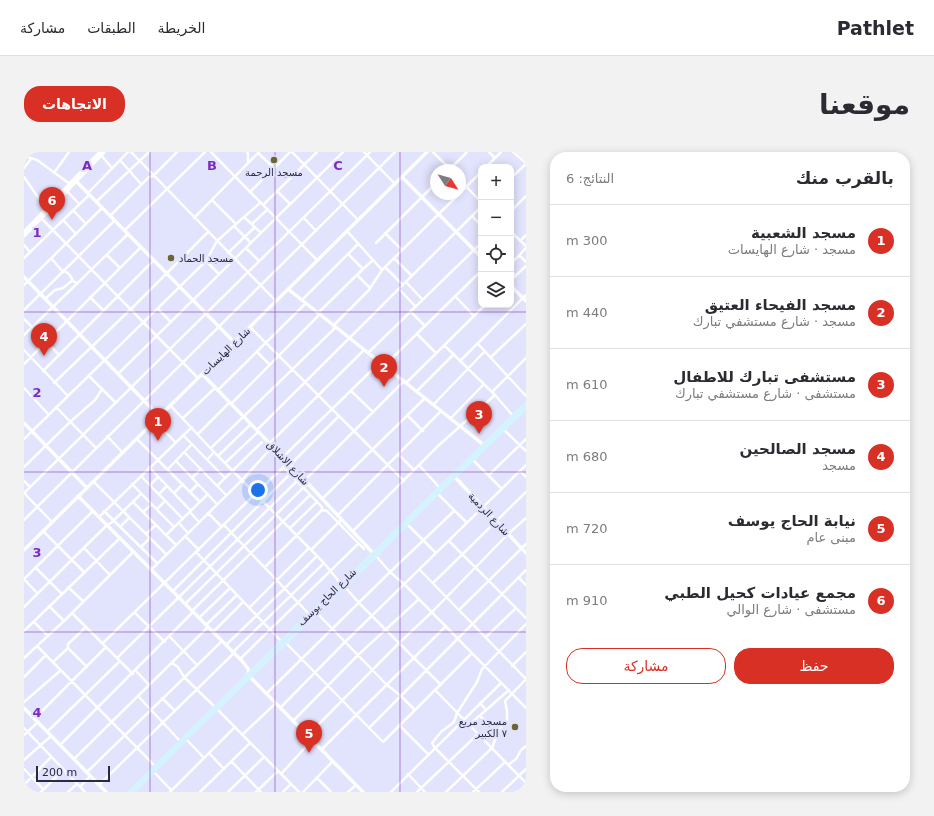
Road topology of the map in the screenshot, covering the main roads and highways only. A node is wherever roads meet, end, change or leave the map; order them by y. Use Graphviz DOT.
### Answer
graph roads {
  1 [pos="526,403"];
  2 [pos="526,408"];
  3 [pos="514,417"];
  4 [pos="485,446"];
  5 [pos="453,476"];
  6 [pos="374,554"];
  7 [pos="343,585"];
  8 [pos="249,676"];
  9 [pos="216,708"];
  10 [pos="129,792"];
  11 [pos="134,792"];
  1 -- 3 [label="main road, شارع الحاج يوسف"];
  2 -- 3 [label="main road, شارع الحاج يوسف"];
  3 -- 4 [label="main road, شارع الحاج يوسف"];
  3 -- 4 [label="main road, شارع الحاج يوسف"];
  4 -- 5 [label="main road, شارع الحاج يوسف"];
  4 -- 5 [label="main road, شارع الحاج يوسف"];
  5 -- 6 [label="main road, شارع الحاج يوسف"];
  5 -- 6 [label="main road, شارع الحاج يوسف"];
  6 -- 7 [label="main road, شارع الحاج يوسف"];
  7 -- 8 [label="main road, شارع الحاج يوسف"];
  7 -- 8 [label="main road, شارع الحاج يوسف"];
  8 -- 9 [label="main road, شارع الحاج يوسف"];
  9 -- 10 [label="main road, شارع الحاج يوسف"];
  9 -- 11 [label="main road, شارع الحاج يوسف"];
}
